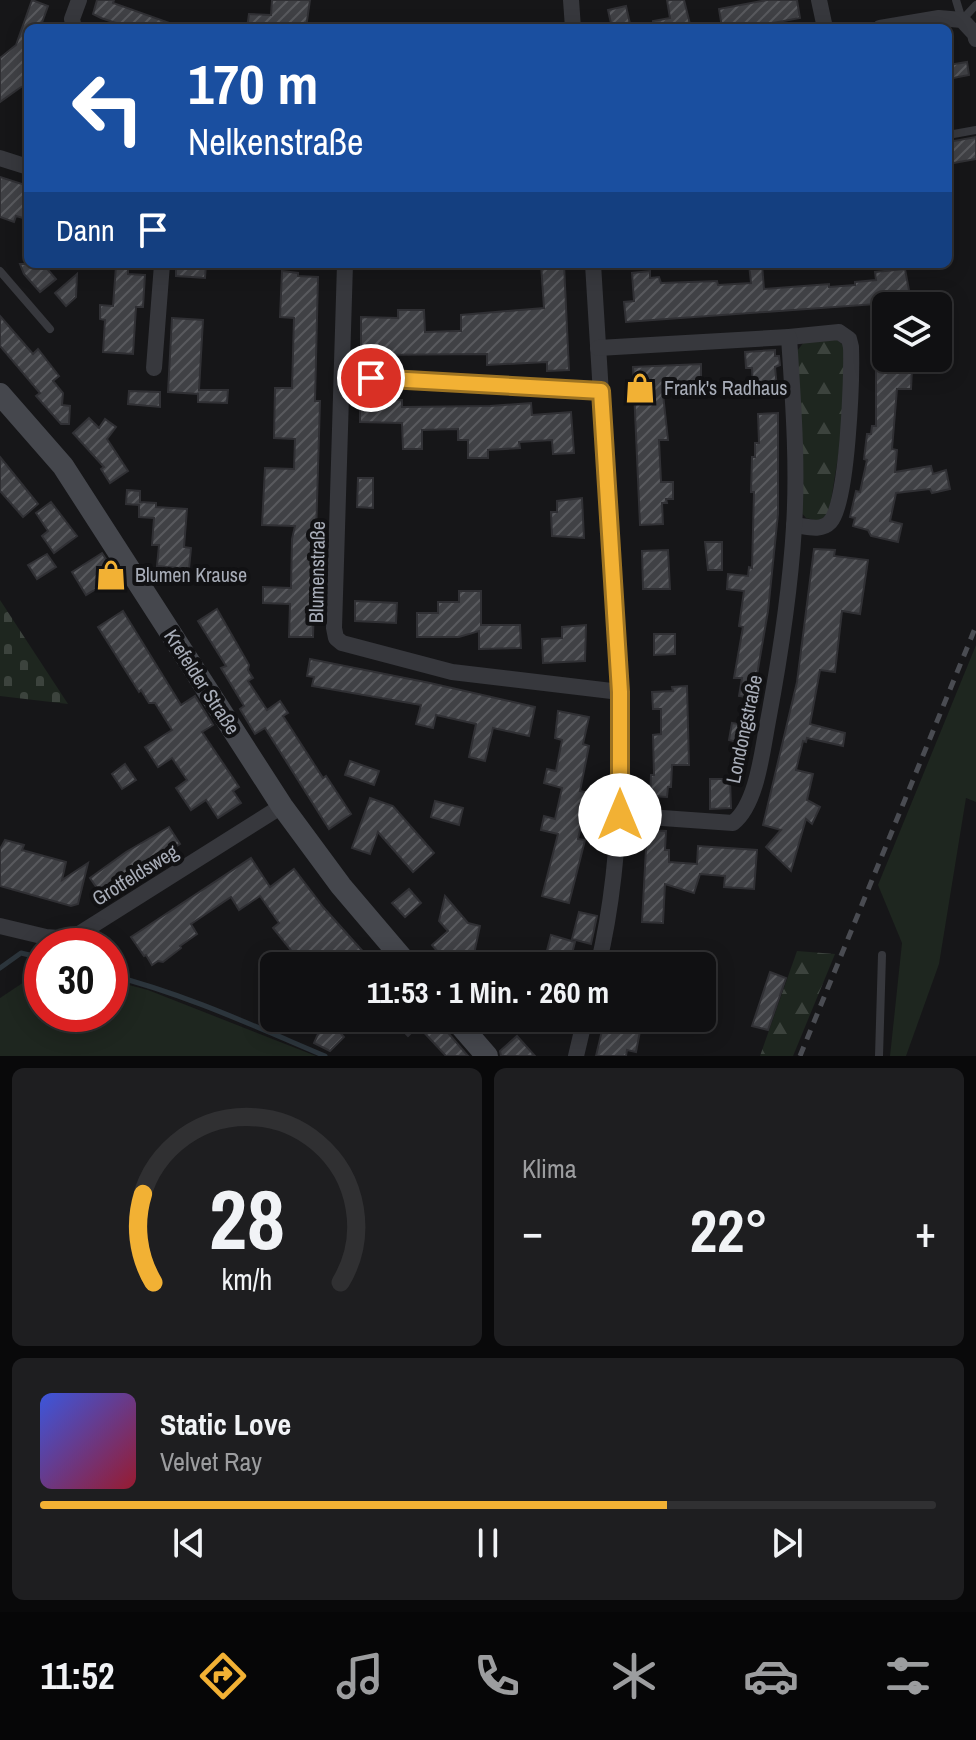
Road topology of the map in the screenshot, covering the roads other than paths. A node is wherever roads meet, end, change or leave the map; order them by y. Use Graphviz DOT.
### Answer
graph roads {
  1 [pos="79,0"];
  2 [pos="571,0"];
  3 [pos="819,0"];
  4 [pos="956,0"];
  5 [pos="976,5"];
  6 [pos="962,20"];
  7 [pos="73,24"];
  8 [pos="573,24"];
  9 [pos="824,24"];
  10 [pos="904,24"];
  11 [pos="976,39"];
  12 [pos="976,130"];
  13 [pos="952,134"];
  14 [pos="0,158"];
  15 [pos="24,166"];
  16 [pos="162,268"];
  17 [pos="345,268"];
  18 [pos="593,268"];
  19 [pos="0,271"];
  20 [pos="50,329"];
  21 [pos="789,337"];
  22 [pos="598,348"];
  23 [pos="154,368"];
  24 [pos="343,376"];
  25 [pos="601,391"];
  26 [pos="0,394"];
  27 [pos="794,525"];
  28 [pos="620,692"];
  29 [pos="282,806"];
  30 [pos="620,815"];
  31 [pos="0,926"];
  32 [pos="397,952"];
  33 [pos="601,952"];
  34 [pos="882,955"];
  35 [pos="466,1032"];
  36 [pos="582,1032"];
  37 [pos="487,1056"];
  38 [pos="576,1056"];
  39 [pos="879,1056"];
  1 -- 7 [label="street"];
  2 -- 8 [label="street"];
  3 -- 9 [label="street"];
  4 -- 6 [label="lane"];
  5 -- 6 [label="lane"];
  6 -- 10 [label="street"];
  6 -- 11 [label="street"];
  12 -- 13 [label="lane"];
  14 -- 15 [label="street"];
  16 -- 23 [label="street"];
  17 -- 24 [label="street, Blumenstraße"];
  18 -- 22 [label="street"];
  19 -- 20 [label="lane"];
  21 -- 22 [label="street"];
  21 -- 27 [label="street, Londongstraße"];
  21 -- 27 [label="street"];
  22 -- 25 [label="street"];
  24 -- 25 [label="street"];
  24 -- 28 [label="street, Blumenstraße"];
  25 -- 28 [label="street"];
  26 -- 29 [label="main road, Krefelder Straße"];
  27 -- 30 [label="street, Londongstraße"];
  28 -- 30 [label="street"];
  29 -- 31 [label="street, Grotfeldsweg"];
  29 -- 32 [label="main road, Krefelder Straße"];
  30 -- 33 [label="street"];
  34 -- 39 [label="lane"];
  35 -- 37 [label="main road"];
  36 -- 38 [label="street"];
}
